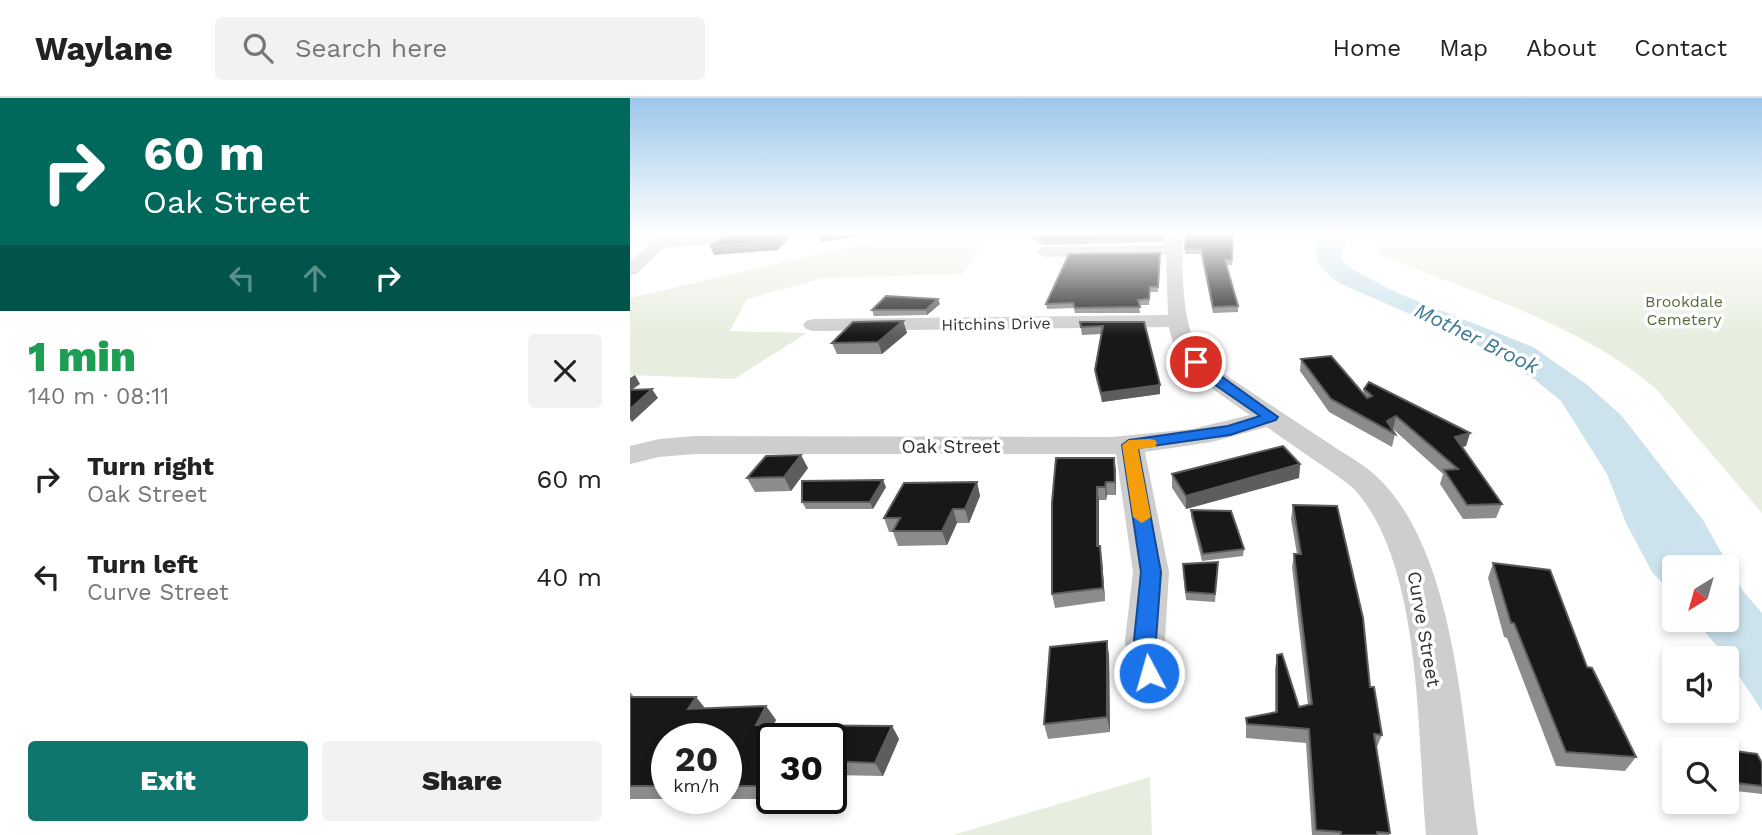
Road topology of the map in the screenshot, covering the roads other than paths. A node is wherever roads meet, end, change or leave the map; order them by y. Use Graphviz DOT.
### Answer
graph roads {
  1 [pos="1176,267"];
  2 [pos="1179,321"];
  3 [pos="813,325"];
  4 [pos="1270,417"];
  5 [pos="1129,445"];
  6 [pos="630,455"];
  7 [pos="1149,673"];
  8 [pos="1452,835"];
  1 -- 2 [label="street, Curve Street"];
  2 -- 3 [label="street, Hitchins Drive"];
  2 -- 4 [label="street, Curve Street"];
  4 -- 5 [label="street, Oak Street"];
  4 -- 8 [label="street, Curve Street"];
  5 -- 6 [label="street, Oak Street"];
  5 -- 7 [label="street"];
}
